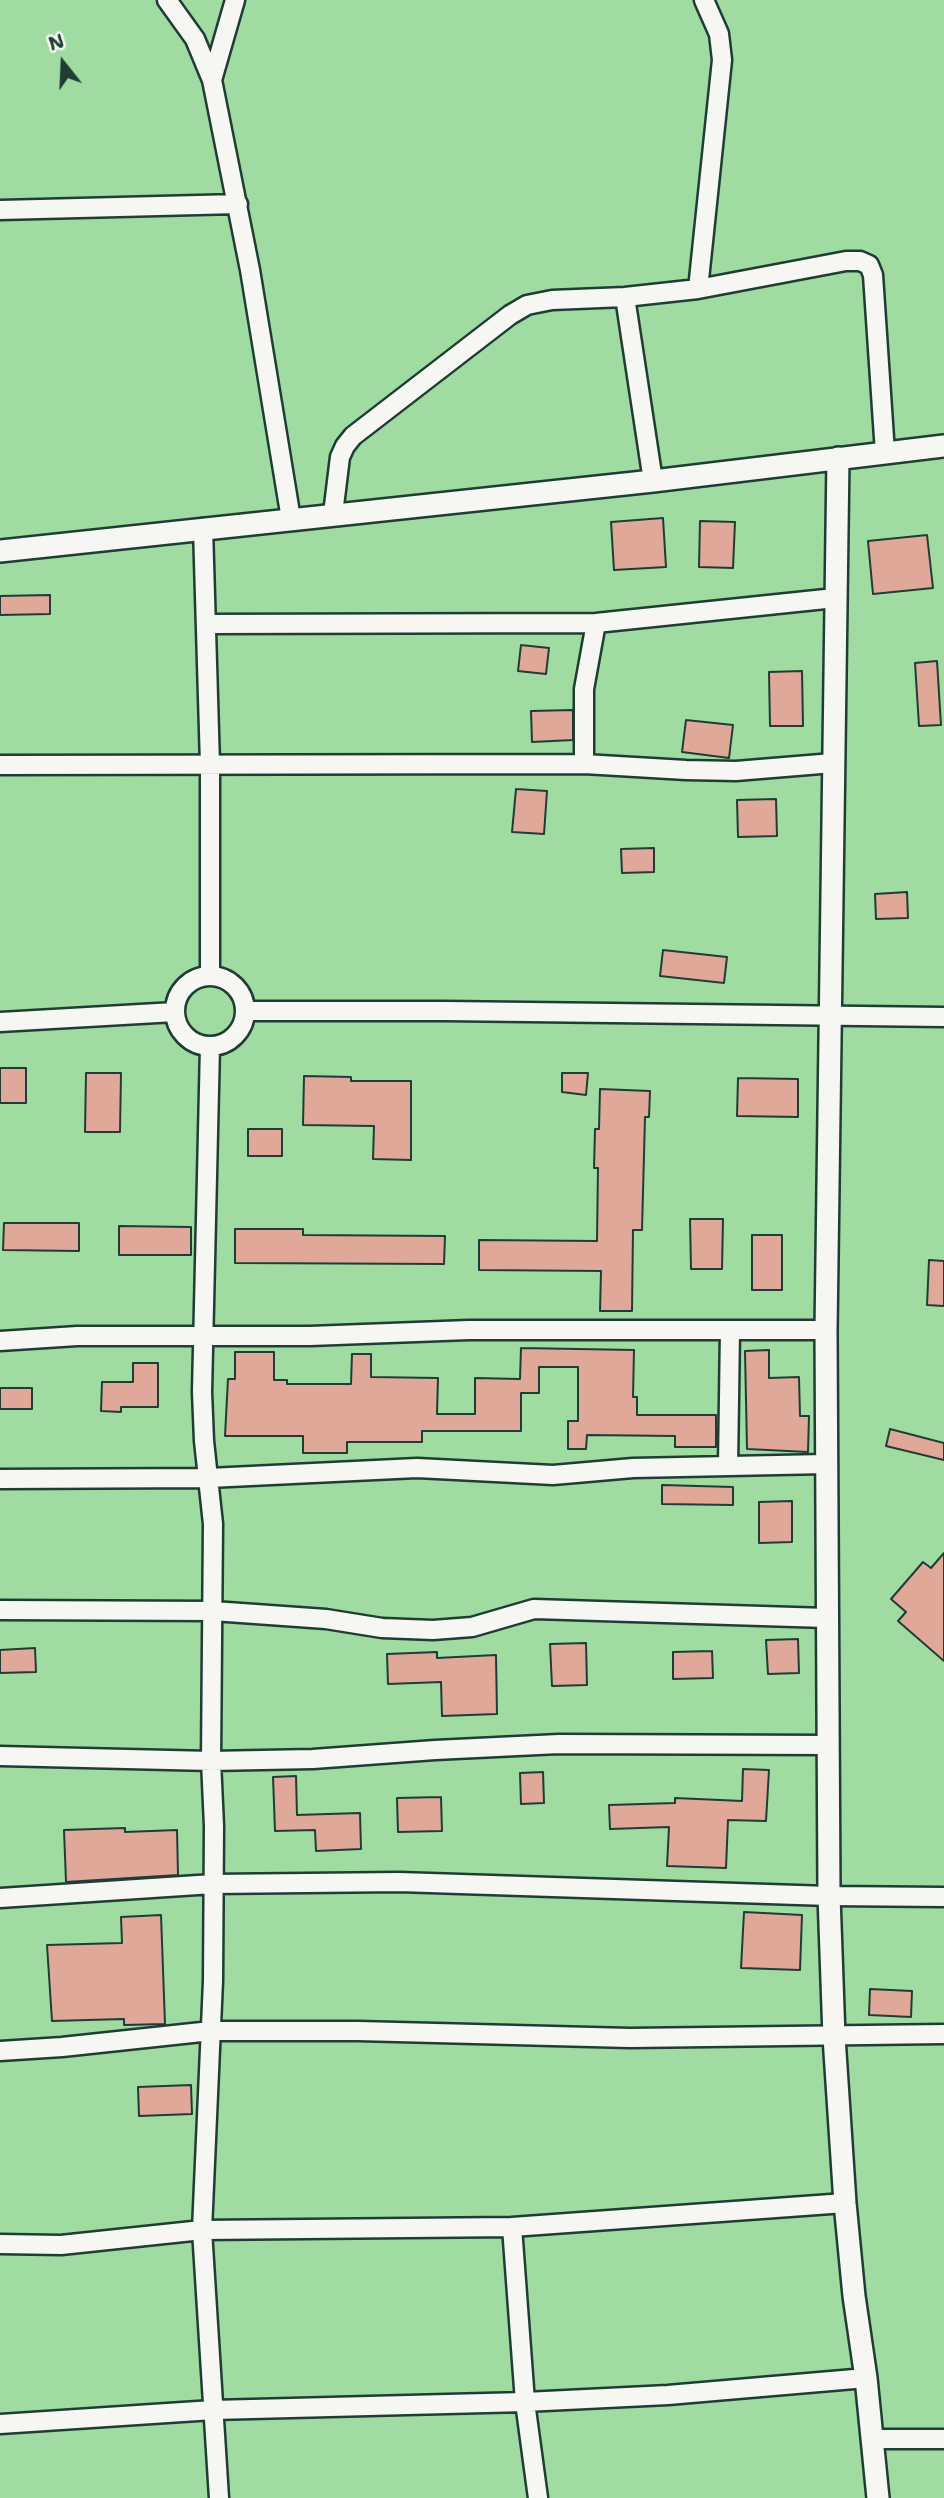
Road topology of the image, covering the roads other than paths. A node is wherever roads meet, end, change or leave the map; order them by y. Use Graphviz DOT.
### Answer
graph roads {
  1 [pos="167,0"];
  2 [pos="235,0"];
  3 [pos="704,0"];
  4 [pos="212,80"];
  5 [pos="238,204"];
  6 [pos="0,210"];
  7 [pos="698,289"];
  8 [pos="625,297"];
  9 [pos="944,446"];
  10 [pos="885,453"];
  11 [pos="838,458"];
  12 [pos="653,481"];
  13 [pos="333,514"];
  14 [pos="291,519"];
  15 [pos="203,528"];
  16 [pos="0,551"];
  17 [pos="835,598"];
  18 [pos="596,623"];
  19 [pos="206,624"];
  20 [pos="833,763"];
  21 [pos="584,764"];
  22 [pos="0,765"];
  23 [pos="210,765"];
  24 [pos="210,976"];
  25 [pos="245,1011"];
  26 [pos="175,1012"];
  27 [pos="832,1016"];
  28 [pos="944,1017"];
  29 [pos="0,1022"];
  30 [pos="210,1046"];
  31 [pos="730,1331"];
  32 [pos="826,1331"];
  33 [pos="202,1335"];
  34 [pos="0,1341"];
  35 [pos="826,1464"];
  36 [pos="728,1466"];
  37 [pos="209,1478"];
  38 [pos="0,1479"];
  39 [pos="0,1610"];
  40 [pos="213,1611"];
  41 [pos="827,1618"];
  42 [pos="829,1745"];
  43 [pos="0,1756"];
  44 [pos="211,1761"];
  45 [pos="213,1884"];
  46 [pos="829,1896"];
  47 [pos="944,1897"];
  48 [pos="0,1898"];
  49 [pos="211,2031"];
  50 [pos="944,2034"];
  51 [pos="834,2037"];
  52 [pos="0,2051"];
  53 [pos="845,2203"];
  54 [pos="512,2227"];
  55 [pos="202,2230"];
  56 [pos="0,2244"];
  57 [pos="866,2378"];
  58 [pos="525,2402"];
  59 [pos="213,2410"];
  60 [pos="0,2424"];
  61 [pos="873,2439"];
  62 [pos="944,2439"];
  63 [pos="219,2498"];
  64 [pos="538,2498"];
  65 [pos="878,2498"];
  1 -- 4 [label="street"];
  2 -- 4 [label="street"];
  3 -- 7 [label="street"];
  4 -- 5 [label="street"];
  5 -- 6 [label="street"];
  5 -- 14 [label="street"];
  7 -- 8 [label="street"];
  7 -- 10 [label="street"];
  8 -- 12 [label="street"];
  8 -- 13 [label="street"];
  9 -- 10 [label="street"];
  10 -- 11 [label="street"];
  11 -- 12 [label="street"];
  11 -- 17 [label="street"];
  12 -- 13 [label="street"];
  13 -- 14 [label="street"];
  14 -- 15 [label="street"];
  15 -- 16 [label="street"];
  15 -- 19 [label="street"];
  17 -- 18 [label="street"];
  17 -- 20 [label="street"];
  18 -- 19 [label="street"];
  18 -- 21 [label="street"];
  19 -- 23 [label="street"];
  20 -- 21 [label="street"];
  20 -- 27 [label="street"];
  21 -- 23 [label="street"];
  22 -- 23 [label="street"];
  23 -- 24 [label="street"];
  24 -- 25 [label="street"];
  24 -- 26 [label="street"];
  25 -- 27 [label="street"];
  25 -- 30 [label="street"];
  26 -- 29 [label="street"];
  26 -- 30 [label="street"];
  27 -- 28 [label="street"];
  27 -- 32 [label="street"];
  30 -- 33 [label="street"];
  31 -- 32 [label="street"];
  31 -- 33 [label="street"];
  31 -- 36 [label="street"];
  32 -- 35 [label="street"];
  33 -- 34 [label="street"];
  33 -- 37 [label="street"];
  35 -- 36 [label="street"];
  35 -- 41 [label="street"];
  36 -- 37 [label="street"];
  37 -- 38 [label="street"];
  37 -- 40 [label="street"];
  39 -- 40 [label="street"];
  40 -- 41 [label="street"];
  40 -- 44 [label="street"];
  41 -- 42 [label="street"];
  42 -- 44 [label="street"];
  42 -- 46 [label="street"];
  43 -- 44 [label="street"];
  44 -- 45 [label="street"];
  45 -- 46 [label="street"];
  45 -- 48 [label="street"];
  45 -- 49 [label="street"];
  46 -- 47 [label="street"];
  46 -- 51 [label="street"];
  49 -- 51 [label="street"];
  49 -- 52 [label="street"];
  49 -- 55 [label="street"];
  50 -- 51 [label="street"];
  51 -- 53 [label="street"];
  53 -- 54 [label="street"];
  53 -- 57 [label="street"];
  54 -- 55 [label="street"];
  54 -- 58 [label="street"];
  55 -- 56 [label="street"];
  55 -- 59 [label="street"];
  57 -- 58 [label="street"];
  57 -- 61 [label="street"];
  58 -- 59 [label="street"];
  58 -- 64 [label="street"];
  59 -- 60 [label="street"];
  59 -- 63 [label="street"];
  61 -- 62 [label="street"];
  61 -- 65 [label="street"];
}
